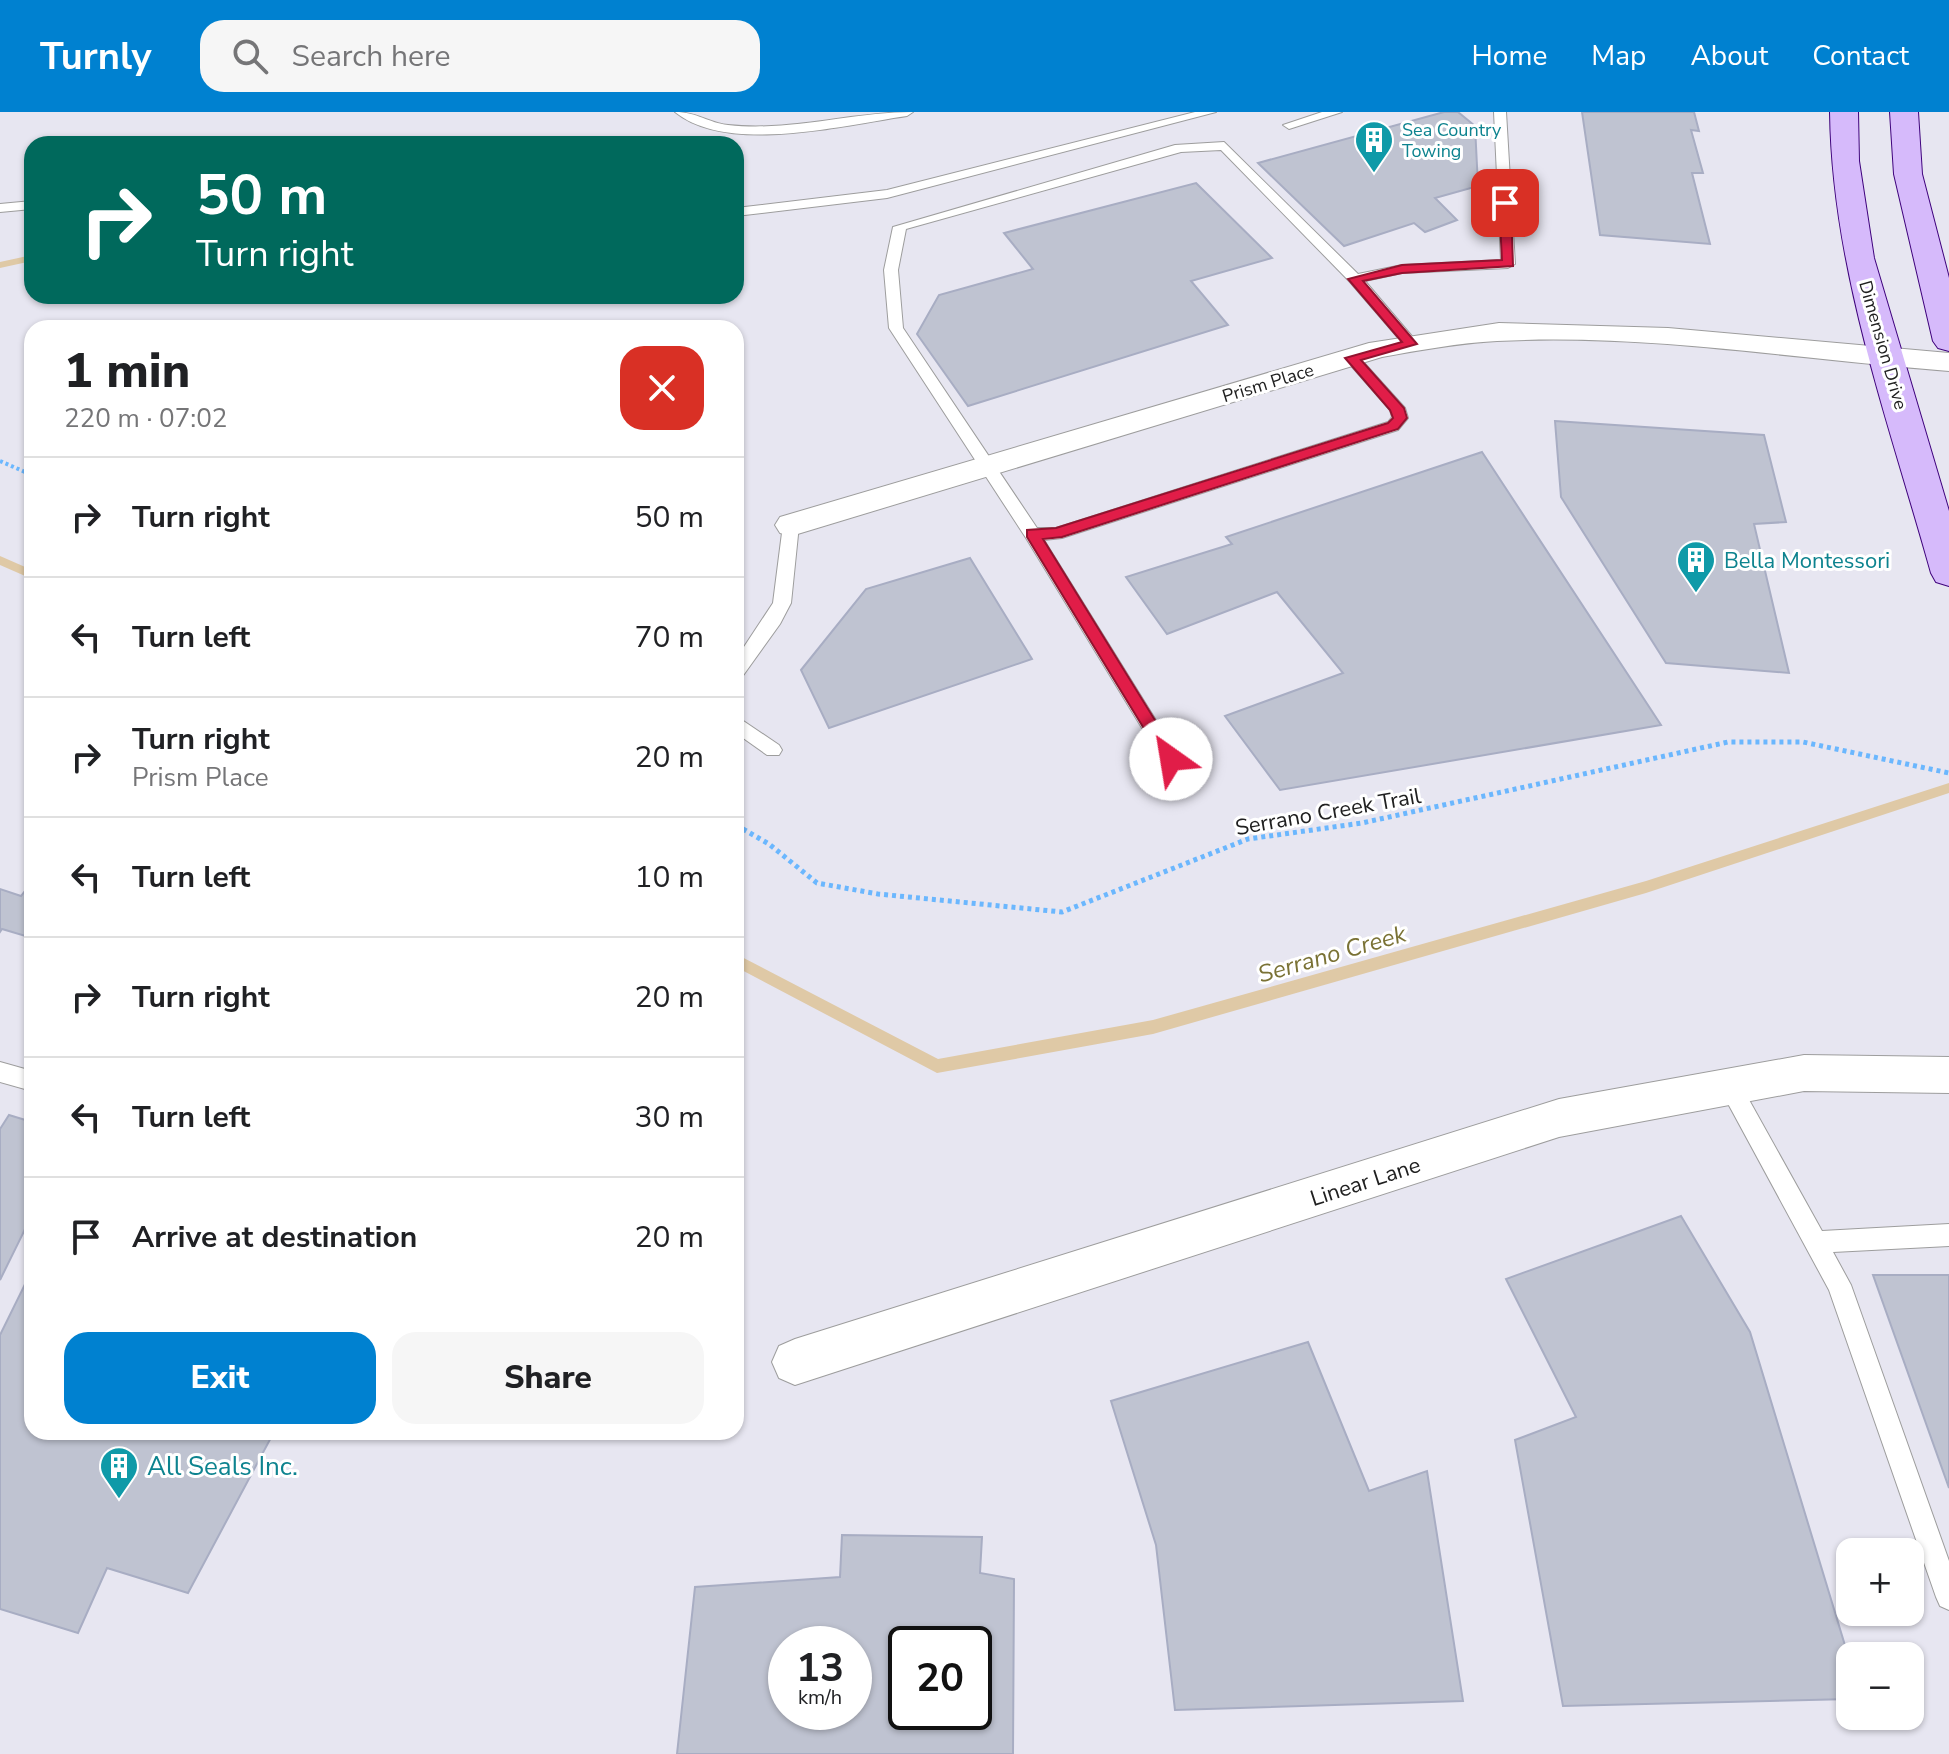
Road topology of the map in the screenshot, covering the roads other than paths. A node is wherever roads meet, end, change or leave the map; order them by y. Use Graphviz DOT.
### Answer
graph roads {
  1 [pos="681,112"];
  2 [pos="907,112"];
  3 [pos="1210,112"];
  4 [pos="1336,112"];
  5 [pos="1500,112"];
  6 [pos="1844,112"];
  7 [pos="1904,112"];
  8 [pos="1289,125"];
  9 [pos="24,206"];
  10 [pos="0,208"];
  11 [pos="744,211"];
  12 [pos="1355,279"];
  13 [pos="1949,341"];
  14 [pos="1411,344"];
  15 [pos="1352,358"];
  16 [pos="1887,358"];
  17 [pos="1949,362"];
  18 [pos="990,466"];
  19 [pos="791,525"];
  20 [pos="1032,534"];
  21 [pos="1949,573"];
  22 [pos="744,660"];
  23 [pos="744,729"];
  24 [pos="773,750"];
  25 [pos="1171,759"];
  26 [pos="0,1072"];
  27 [pos="1949,1075"];
  28 [pos="24,1079"];
  29 [pos="1730,1087"];
  30 [pos="1949,1235"];
  31 [pos="1816,1243"];
  32 [pos="795,1362"];
  33 [pos="1949,1597"];
  1 -- 2 [label="lane"];
  3 -- 11 [label="lane"];
  4 -- 8 [label="lane"];
  5 -- 12 [label="lane"];
  6 -- 16 [label="main road, Dimension Drive"];
  7 -- 13 [label="main road"];
  9 -- 10 [label="lane"];
  12 -- 14 [label="lane"];
  12 -- 18 [label="lane"];
  14 -- 15 [label="street, Prism Place"];
  14 -- 16 [label="street, Prism Place"];
  15 -- 18 [label="street, Prism Place"];
  15 -- 20 [label="lane"];
  16 -- 17 [label="street, Prism Place"];
  16 -- 21 [label="main road, Dimension Drive"];
  18 -- 19 [label="street, Prism Place"];
  18 -- 20 [label="lane"];
  19 -- 22 [label="lane"];
  20 -- 25 [label="lane"];
  23 -- 24 [label="lane"];
  26 -- 28 [label="lane"];
  27 -- 29 [label="street, Linear Lane"];
  29 -- 31 [label="lane"];
  29 -- 32 [label="street, Linear Lane"];
  30 -- 31 [label="lane"];
  31 -- 33 [label="lane"];
}
